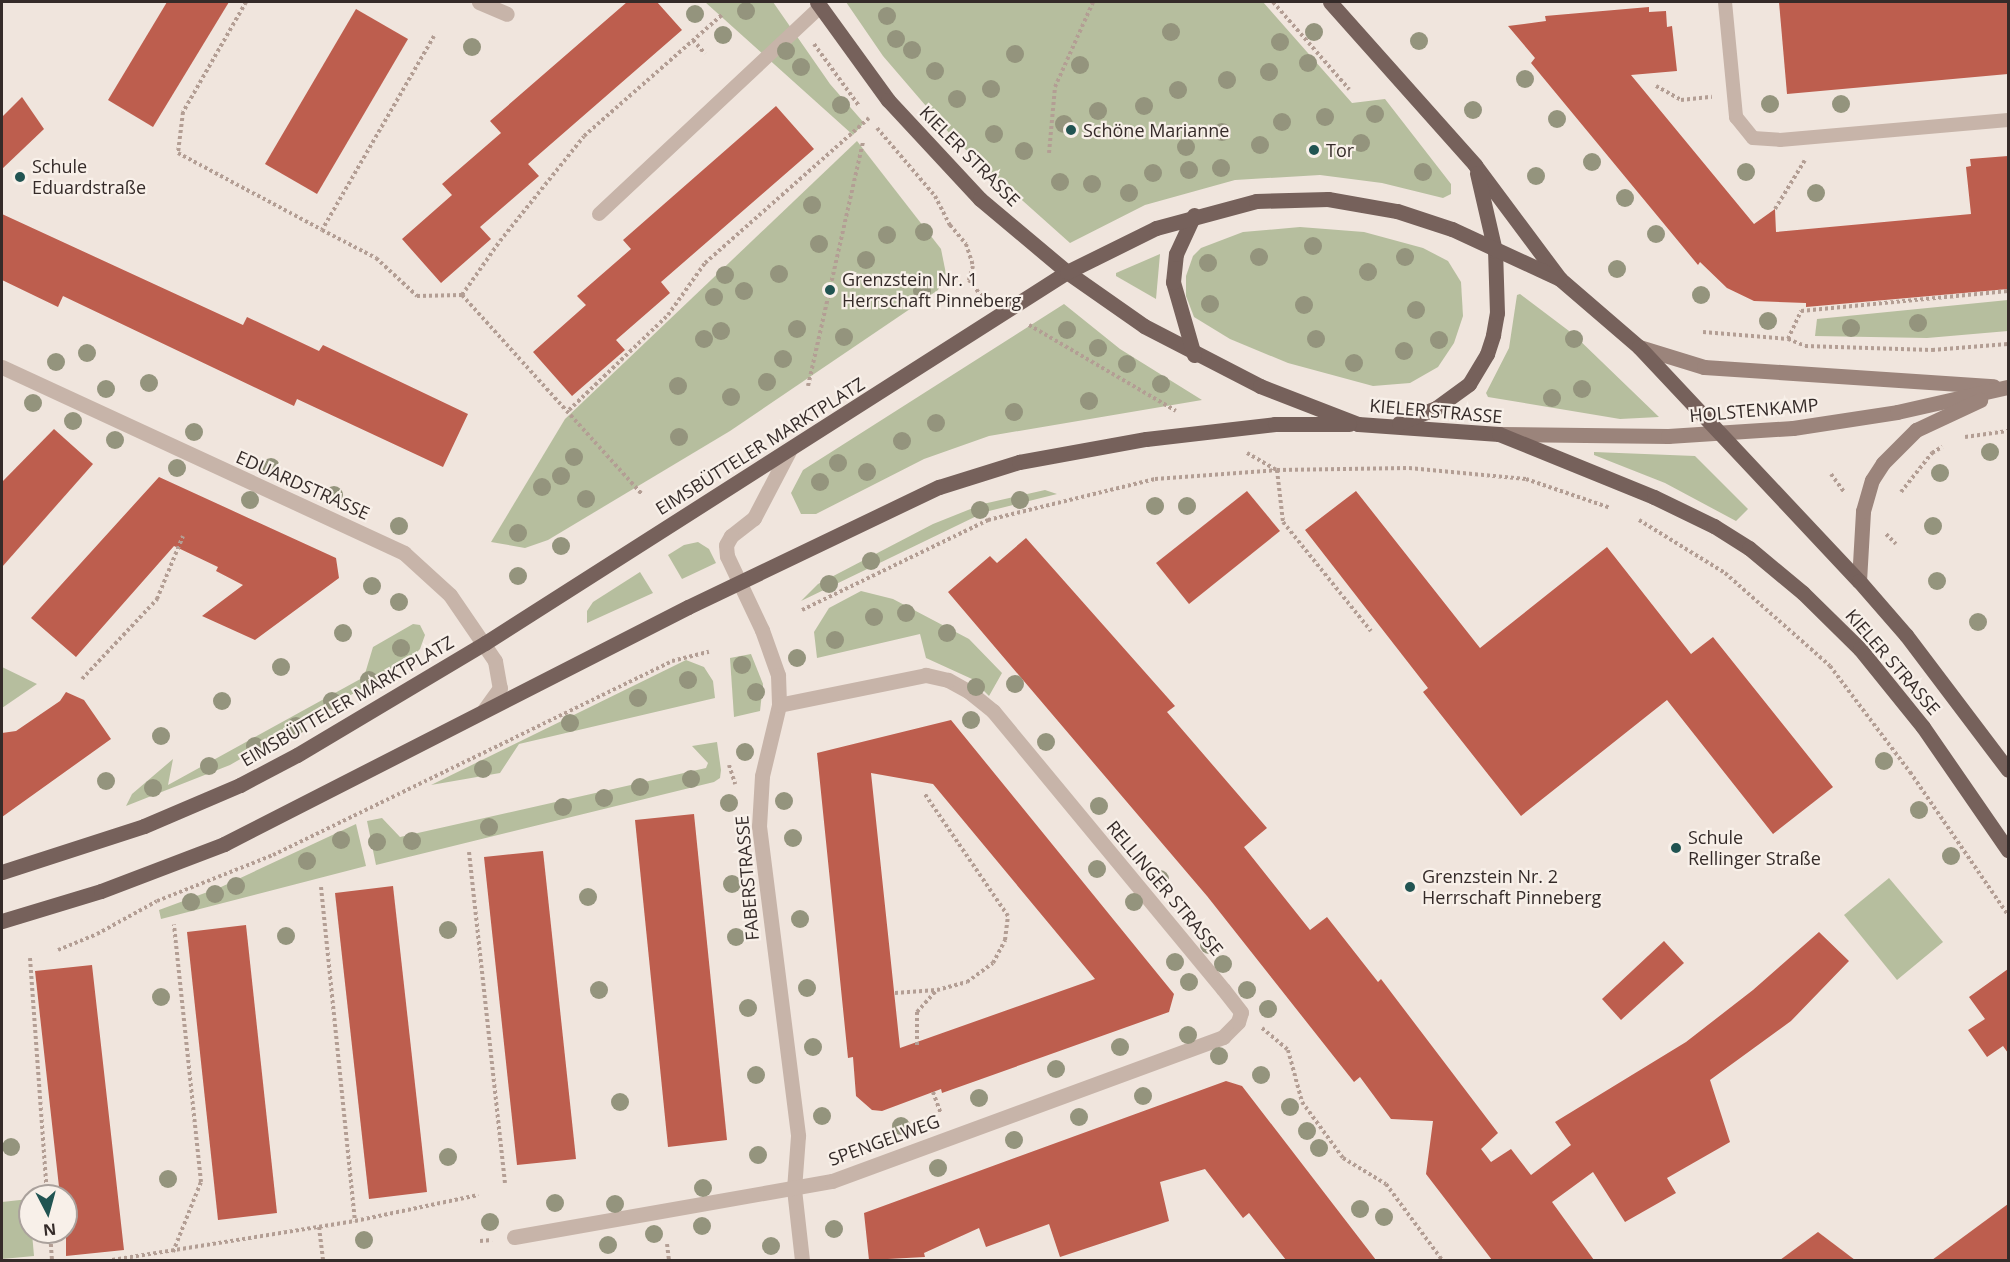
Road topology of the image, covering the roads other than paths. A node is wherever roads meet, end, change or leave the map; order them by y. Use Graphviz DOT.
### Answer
graph roads {
  1 [pos="479,2"];
  2 [pos="1330,2"];
  3 [pos="1725,2"];
  4 [pos="819,4"];
  5 [pos="507,14"];
  6 [pos="2008,120"];
  7 [pos="1475,165"];
  8 [pos="599,214"];
  9 [pos="1194,215"];
  10 [pos="1495,251"];
  11 [pos="1067,272"];
  12 [pos="1560,279"];
  13 [pos="1639,347"];
  14 [pos="1194,355"];
  15 [pos="3,372"];
  16 [pos="2008,387"];
  17 [pos="1358,424"];
  18 [pos="1396,424"];
  19 [pos="1499,434"];
  20 [pos="1722,434"];
  21 [pos="789,452"];
  22 [pos="741,581"];
  23 [pos="1858,581"];
  24 [pos="485,643"];
  25 [pos="779,705"];
  26 [pos="480,713"];
  27 [pos="2008,770"];
  28 [pos="2008,850"];
  29 [pos="2,872"];
  30 [pos="2,921"];
  31 [pos="1241,1012"];
  32 [pos="794,1189"];
  33 [pos="514,1237"];
  34 [pos="802,1260"];
  1 -- 5 [label="street"];
  2 -- 7 [label="main road, KIELER STRASSE"];
  3 -- 6 [label="lane"];
  4 -- 8 [label="lane"];
  4 -- 11 [label="main road, KIELER STRASSE"];
  7 -- 10 [label="main road"];
  7 -- 12 [label="main road, KIELER STRASSE"];
  9 -- 10 [label="main road, EIMSBÜTTELER MARKTPLATZ"];
  9 -- 11 [label="main road, EIMSBÜTTELER MARKTPLATZ"];
  9 -- 14 [label="main road"];
  10 -- 12 [label="main road, EIMSBÜTTELER MARKTPLATZ"];
  10 -- 18 [label="main road"];
  11 -- 14 [label="main road, KIELER STRASSE"];
  11 -- 21 [label="main road, EIMSBÜTTELER MARKTPLATZ"];
  12 -- 13 [label="main road, KIELER STRASSE"];
  13 -- 16 [label="main road, HOLSTENKAMP"];
  13 -- 20 [label="main road, KIELER STRASSE"];
  14 -- 17 [label="main road, KIELER STRASSE"];
  15 -- 24 [label="street, EDUARDSTRASSE"];
  16 -- 20 [label="main road, HOLSTENKAMP"];
  16 -- 23 [label="main road"];
  17 -- 18 [label="main road, KIELER STRASSE"];
  17 -- 22 [label="main road"];
  18 -- 19 [label="main road, KIELER STRASSE"];
  19 -- 20 [label="main road, HOLSTENKAMP"];
  19 -- 28 [label="main road, KIELER STRASSE"];
  20 -- 23 [label="main road, KIELER STRASSE"];
  21 -- 22 [label="street, FABERSTRASSE"];
  21 -- 24 [label="main road, EIMSBÜTTELER MARKTPLATZ"];
  22 -- 25 [label="street, FABERSTRASSE"];
  22 -- 26 [label="main road"];
  23 -- 27 [label="main road, KIELER STRASSE"];
  24 -- 26 [label="street, EDUARDSTRASSE"];
  24 -- 29 [label="main road, EIMSBÜTTELER MARKTPLATZ"];
  25 -- 31 [label="street, RELLINGER STRASSE"];
  25 -- 32 [label="street, FABERSTRASSE"];
  26 -- 30 [label="main road"];
  31 -- 32 [label="street, SPENGELWEG"];
  32 -- 33 [label="street, SPENGELWEG"];
  32 -- 34 [label="street, FABERSTRASSE"];
}
